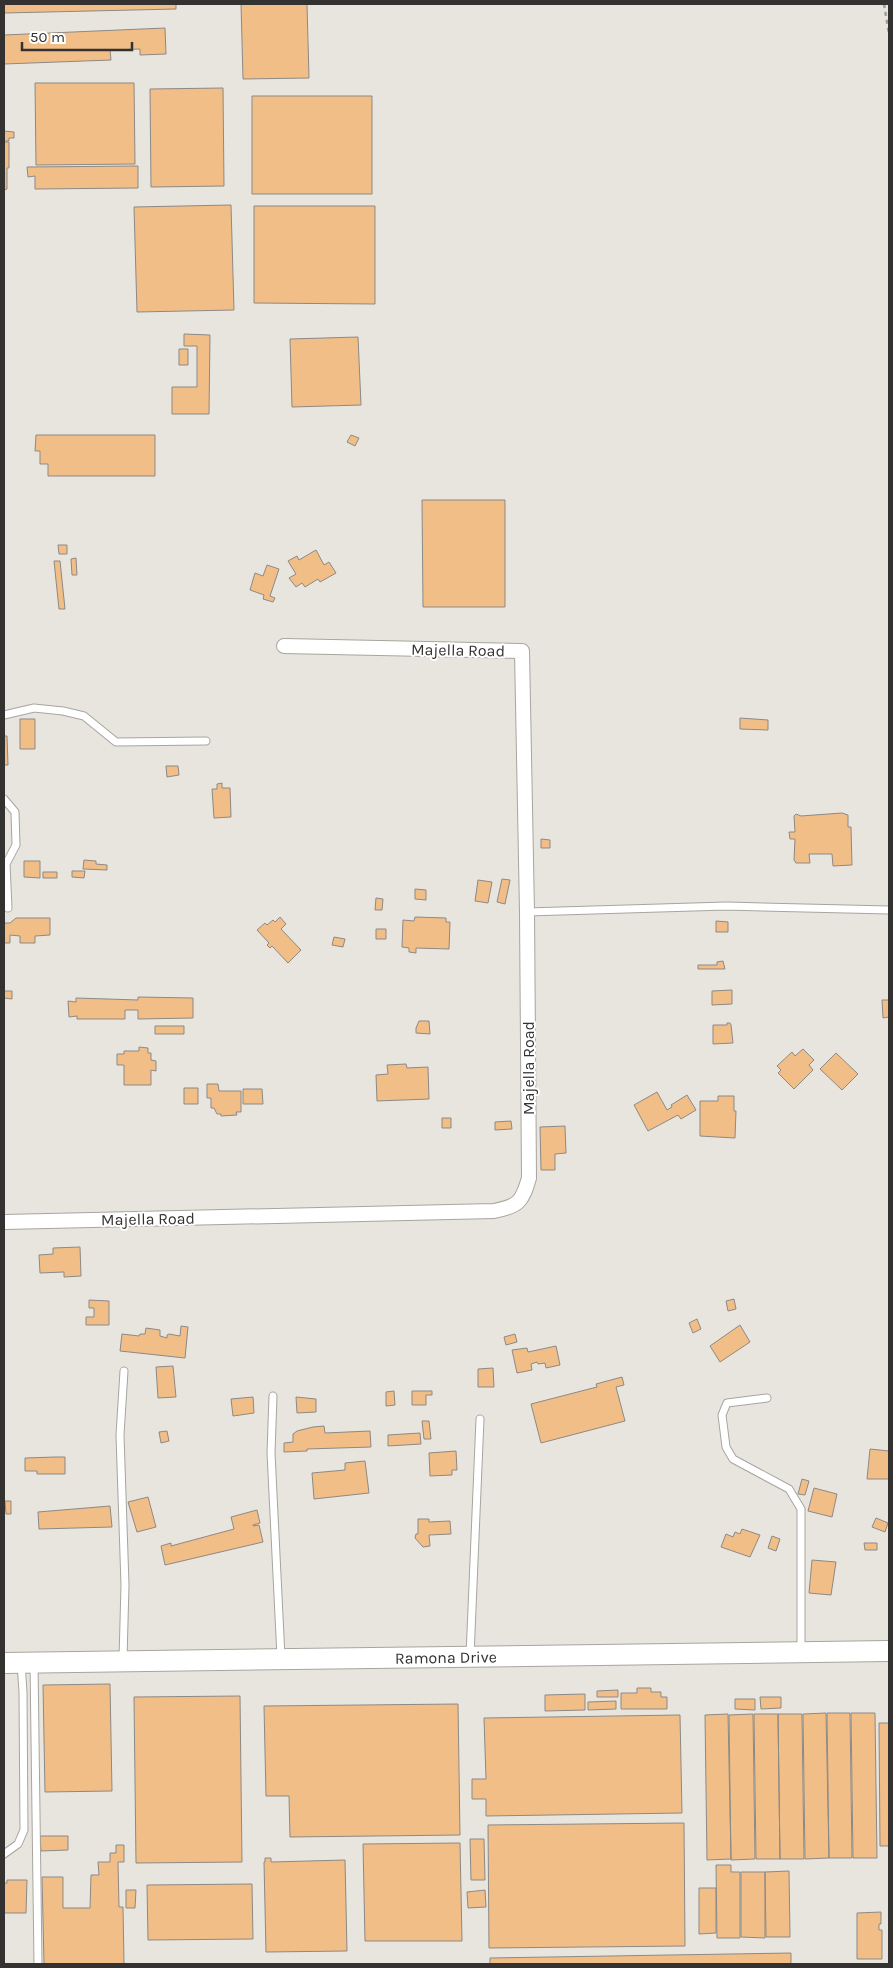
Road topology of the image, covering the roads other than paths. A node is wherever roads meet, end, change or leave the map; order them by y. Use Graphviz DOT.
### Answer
graph roads {
  1 [pos="284,646"];
  2 [pos="4,715"];
  3 [pos="206,741"];
  4 [pos="4,799"];
  5 [pos="8,908"];
  6 [pos="889,910"];
  7 [pos="527,912"];
  8 [pos="4,1222"];
  9 [pos="124,1371"];
  10 [pos="273,1396"];
  11 [pos="768,1398"];
  12 [pos="480,1419"];
  13 [pos="889,1651"];
  14 [pos="801,1652"];
  15 [pos="470,1657"];
  16 [pos="281,1659"];
  17 [pos="123,1662"];
  18 [pos="20,1663"];
  19 [pos="4,1854"];
  20 [pos="38,1964"];
  1 -- 7 [label="street, Majella Road"];
  2 -- 3 [label="lane"];
  4 -- 5 [label="lane"];
  6 -- 7 [label="lane"];
  7 -- 8 [label="street, Majella Road"];
  9 -- 17 [label="lane"];
  10 -- 16 [label="lane"];
  11 -- 14 [label="lane"];
  12 -- 15 [label="lane"];
  13 -- 14 [label="street, Ramona Drive"];
  14 -- 15 [label="street, Ramona Drive"];
  15 -- 16 [label="street, Ramona Drive"];
  16 -- 17 [label="street, Ramona Drive"];
  17 -- 18 [label="street, Ramona Drive"];
  18 -- 19 [label="lane"];
  18 -- 20 [label="lane"];
}
